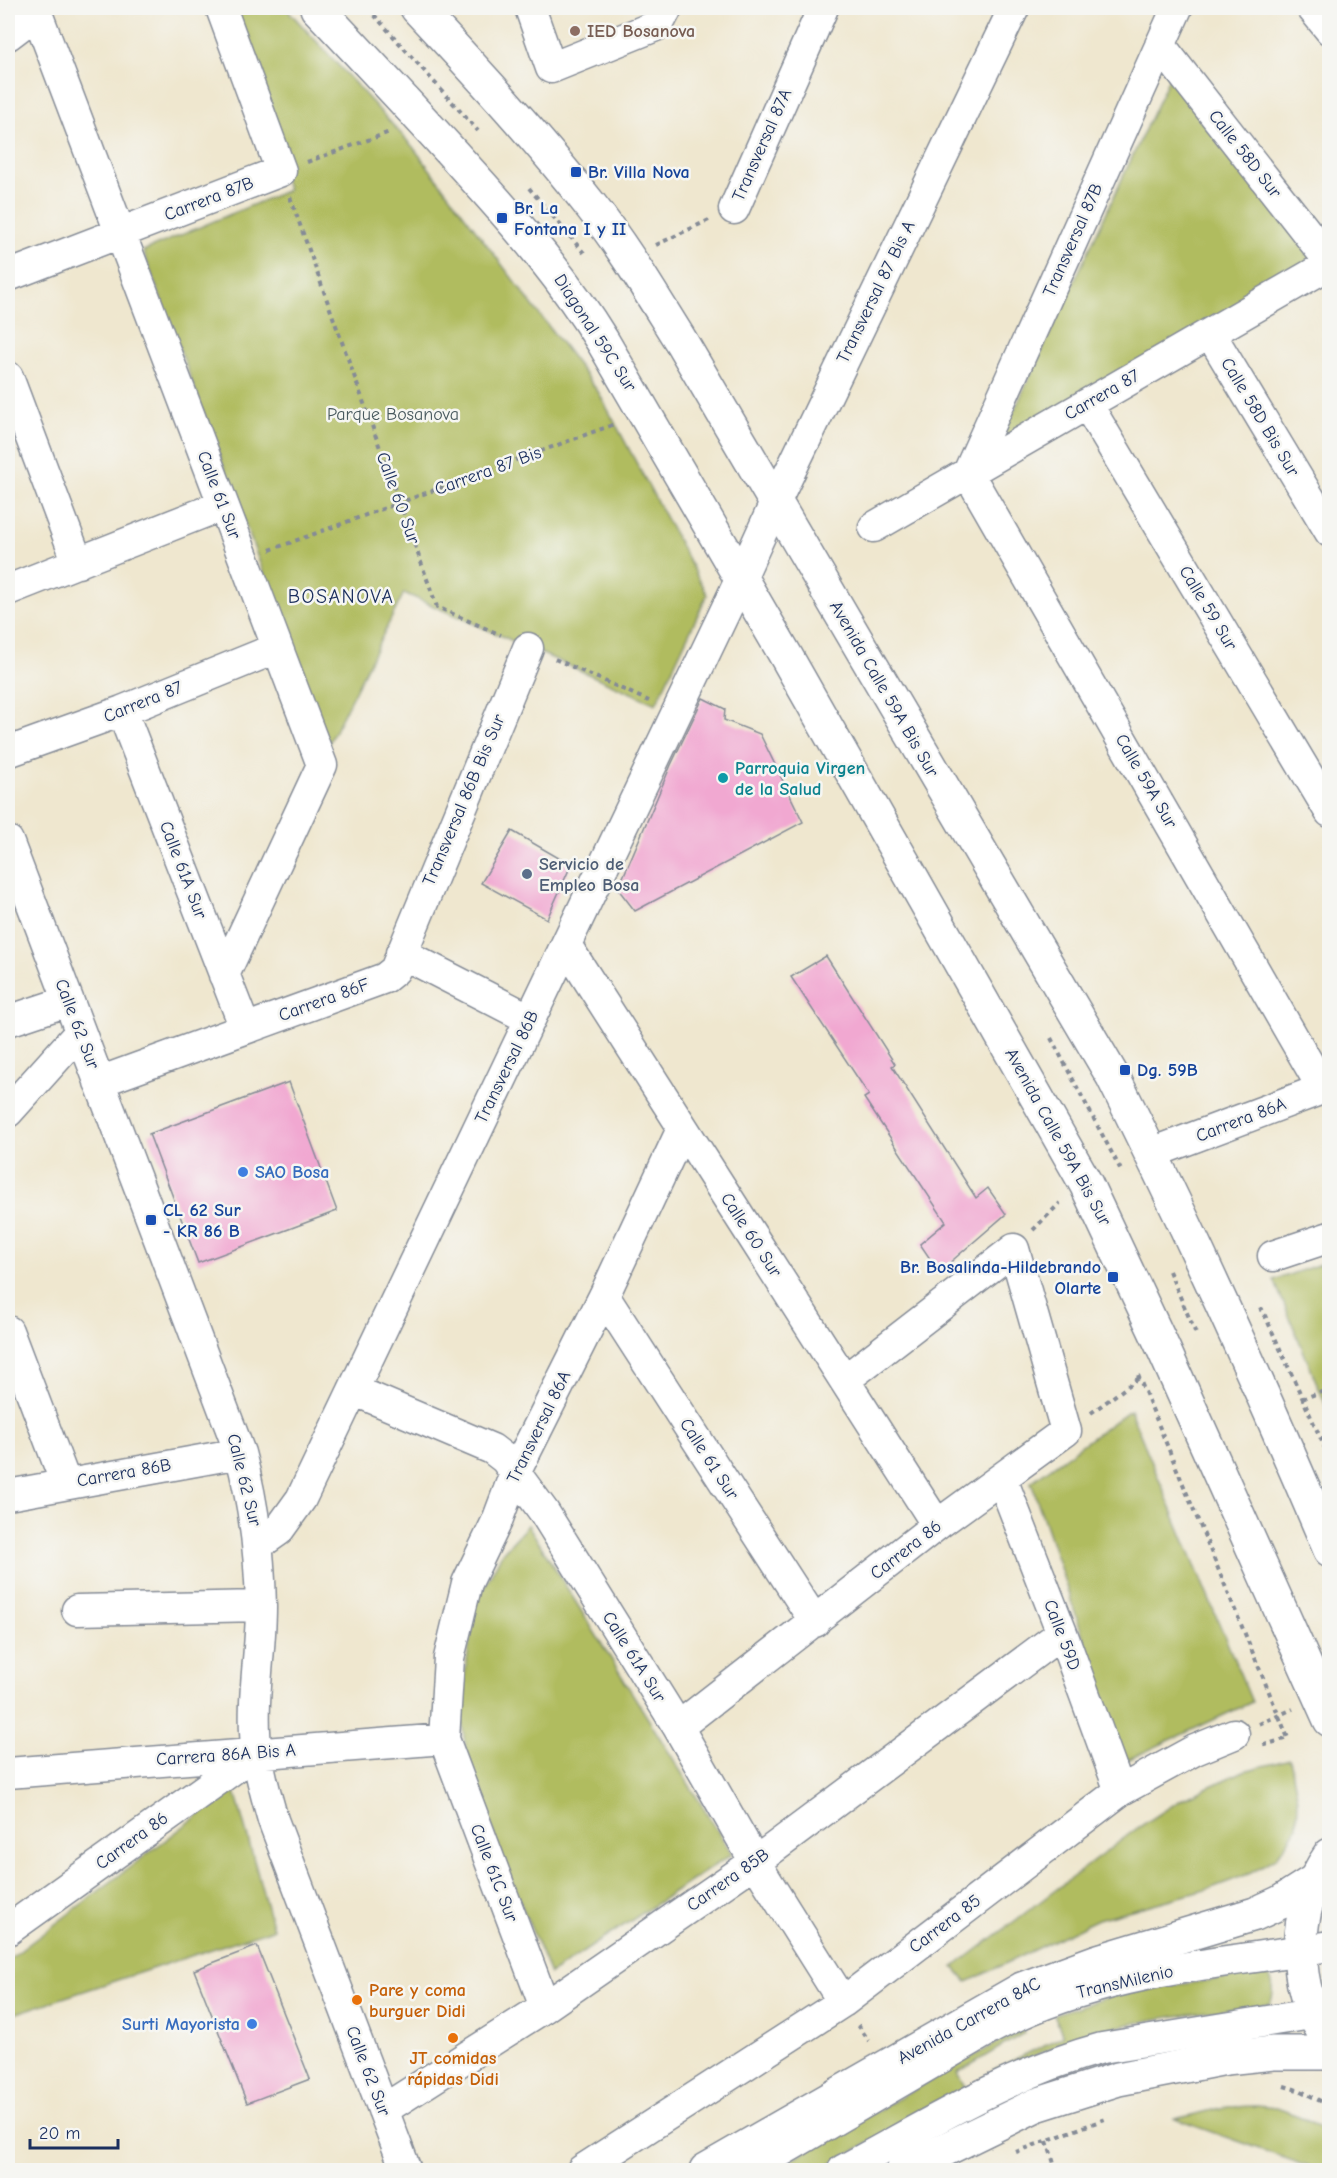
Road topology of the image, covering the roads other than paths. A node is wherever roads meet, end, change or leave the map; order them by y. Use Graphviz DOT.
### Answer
graph roads {
  1 [pos="221,8"];
  2 [pos="317,8"];
  3 [pos="417,8"];
  4 [pos="530,8"];
  5 [pos="823,8"];
  6 [pos="1014,8"];
  7 [pos="1176,8"];
  8 [pos="1312,8"];
  9 [pos="36,10"];
  10 [pos="663,16"];
  11 [pos="1329,30"];
  12 [pos="8,35"];
  13 [pos="1160,45"];
  14 [pos="734,209"];
  15 [pos="120,233"];
  16 [pos="1329,263"];
  17 [pos="8,276"];
  18 [pos="1210,333"];
  19 [pos="8,377"];
  20 [pos="1087,404"];
  21 [pos="968,473"];
  22 [pos="775,503"];
  23 [pos="223,505"];
  24 [pos="874,528"];
  25 [pos="1329,532"];
  26 [pos="78,563"];
  27 [pos="741,578"];
  28 [pos="8,590"];
  29 [pos="277,648"];
  30 [pos="528,648"];
  31 [pos="122,711"];
  32 [pos="8,752"];
  33 [pos="1329,812"];
  34 [pos="8,841"];
  35 [pos="13,870"];
  36 [pos="566,945"];
  37 [pos="400,953"];
  38 [pos="224,975"];
  39 [pos="68,1001"];
  40 [pos="530,1019"];
  41 [pos="8,1021"];
  42 [pos="245,1028"];
  43 [pos="80,1032"];
  44 [pos="99,1082"];
  45 [pos="1326,1087"];
  46 [pos="8,1112"];
  47 [pos="682,1129"];
  48 [pos="1152,1153"];
  49 [pos="1329,1237"];
  50 [pos="1273,1256"];
  51 [pos="604,1296"];
  52 [pos="8,1331"];
  53 [pos="846,1379"];
  54 [pos="352,1390"];
  55 [pos="240,1453"];
  56 [pos="515,1473"];
  57 [pos="1002,1479"];
  58 [pos="66,1484"];
  59 [pos="8,1495"];
  60 [pos="937,1525"];
  61 [pos="1328,1544"];
  62 [pos="258,1545"];
  63 [pos="261,1606"];
  64 [pos="77,1610"];
  65 [pos="815,1622"];
  66 [pos="1062,1633"];
  67 [pos="1324,1709"];
  68 [pos="678,1727"];
  69 [pos="444,1739"];
  70 [pos="1246,1741"];
  71 [pos="257,1752"];
  72 [pos="8,1773"];
  73 [pos="1120,1791"];
  74 [pos="754,1862"];
  75 [pos="1322,1868"];
  76 [pos="8,1930"];
  77 [pos="1314,1948"];
  78 [pos="843,2002"];
  79 [pos="545,2007"];
  80 [pos="1324,2022"];
  81 [pos="1329,2053"];
  82 [pos="383,2110"];
  83 [pos="406,2170"];
  84 [pos="582,2170"];
  85 [pos="706,2170"];
  86 [pos="749,2170"];
  87 [pos="843,2170"];
  88 [pos="903,2170"];
  1 -- 15 [label="street, Carrera 87B"];
  2 -- 27 [label="main road, Diagonal 59C Sur"];
  3 -- 22 [label="main road"];
  4 -- 10 [label="street"];
  5 -- 14 [label="street, Transversal 87A"];
  6 -- 22 [label="street, Transversal 87 Bis A"];
  7 -- 13 [label="street, Transversal 87B"];
  8 -- 11 [label="street"];
  9 -- 12 [label="street"];
  9 -- 15 [label="street, Calle 61 Sur"];
  13 -- 16 [label="street, Calle 58D Sur"];
  13 -- 21 [label="street, Transversal 87B"];
  15 -- 17 [label="street, Carrera 87B"];
  15 -- 23 [label="street, Calle 61 Sur"];
  16 -- 18 [label="street, Carrera 87"];
  18 -- 20 [label="street, Carrera 87"];
  18 -- 25 [label="street, Calle 58D Bis Sur"];
  19 -- 26 [label="street"];
  20 -- 21 [label="street, Carrera 87"];
  20 -- 33 [label="street, Calle 59 Sur"];
  21 -- 24 [label="street, Carrera 87"];
  21 -- 45 [label="street, Calle 59A Sur"];
  22 -- 27 [label="street, Transversal 87 Bis A"];
  22 -- 48 [label="main road, Avenida Calle 59A Bis Sur"];
  23 -- 26 [label="street"];
  23 -- 29 [label="street, Calle 61 Sur"];
  26 -- 28 [label="street"];
  27 -- 36 [label="street, Transversal 86B"];
  27 -- 67 [label="main road, Avenida Calle 59A Bis Sur"];
  29 -- 31 [label="street, Carrera 87"];
  29 -- 38 [label="street, Calle 61 Sur"];
  30 -- 37 [label="street, Transversal 86B Bis Sur"];
  31 -- 32 [label="street, Carrera 87"];
  31 -- 38 [label="street, Calle 61A Sur"];
  34 -- 35 [label="street, Calle 62 Sur"];
  35 -- 39 [label="street, Calle 62 Sur"];
  36 -- 40 [label="street, Transversal 86B"];
  36 -- 47 [label="street, Calle 60 Sur"];
  37 -- 40 [label="street"];
  37 -- 42 [label="street, Carrera 86F"];
  38 -- 42 [label="street, Calle 61A Sur"];
  39 -- 41 [label="street"];
  39 -- 43 [label="street, Calle 62 Sur"];
  40 -- 54 [label="street, Transversal 86B"];
  42 -- 44 [label="street, Carrera 86F"];
  43 -- 44 [label="street, Calle 62 Sur"];
  43 -- 46 [label="street"];
  44 -- 55 [label="street, Calle 62 Sur"];
  45 -- 48 [label="street, Carrera 86A"];
  47 -- 51 [label="street, Transversal 86A"];
  47 -- 53 [label="street, Calle 60 Sur"];
  48 -- 61 [label="main road, Avenida Calle 59A Bis Sur"];
  49 -- 50 [label="street"];
  51 -- 56 [label="street, Transversal 86A"];
  51 -- 65 [label="street, Calle 61 Sur"];
  52 -- 58 [label="street"];
  53 -- 57 [label="street, Carrera 86"];
  53 -- 60 [label="street, Calle 60 Sur"];
  54 -- 56 [label="street, Calle 61A Sur"];
  54 -- 62 [label="street, Transversal 86B"];
  55 -- 58 [label="street, Carrera 86B"];
  55 -- 62 [label="street, Calle 62 Sur"];
  56 -- 68 [label="street, Calle 61A Sur"];
  56 -- 69 [label="street, Transversal 86A"];
  57 -- 60 [label="street, Carrera 86"];
  57 -- 66 [label="street, Calle 59D"];
  58 -- 59 [label="street, Carrera 86B"];
  60 -- 65 [label="street, Carrera 86"];
  62 -- 63 [label="street, Calle 62 Sur"];
  63 -- 64 [label="street"];
  63 -- 71 [label="street, Calle 62 Sur"];
  65 -- 68 [label="street, Carrera 86"];
  66 -- 73 [label="street, Calle 59D"];
  66 -- 74 [label="street, Carrera 85B"];
  68 -- 74 [label="street, Calle 61A Sur"];
  69 -- 71 [label="street, Carrera 86A Bis A"];
  69 -- 79 [label="street, Calle 61C Sur"];
  70 -- 73 [label="street, Carrera 85"];
  71 -- 72 [label="street, Carrera 86A Bis A"];
  71 -- 76 [label="street, Carrera 86"];
  71 -- 82 [label="street, Calle 62 Sur"];
  73 -- 78 [label="street, Carrera 85"];
  74 -- 78 [label="street, Calle 61A Sur"];
  74 -- 79 [label="street, Carrera 85B"];
  75 -- 77 [label="main road"];
  75 -- 85 [label="main road, Avenida Carrera 84C"];
  77 -- 80 [label="main road"];
  77 -- 86 [label="street, TransMilenio"];
  78 -- 84 [label="street, Carrera 85"];
  79 -- 82 [label="street, Carrera 85B"];
  80 -- 87 [label="street"];
  81 -- 88 [label="main road"];
  82 -- 83 [label="street, Calle 62 Sur"];
}
